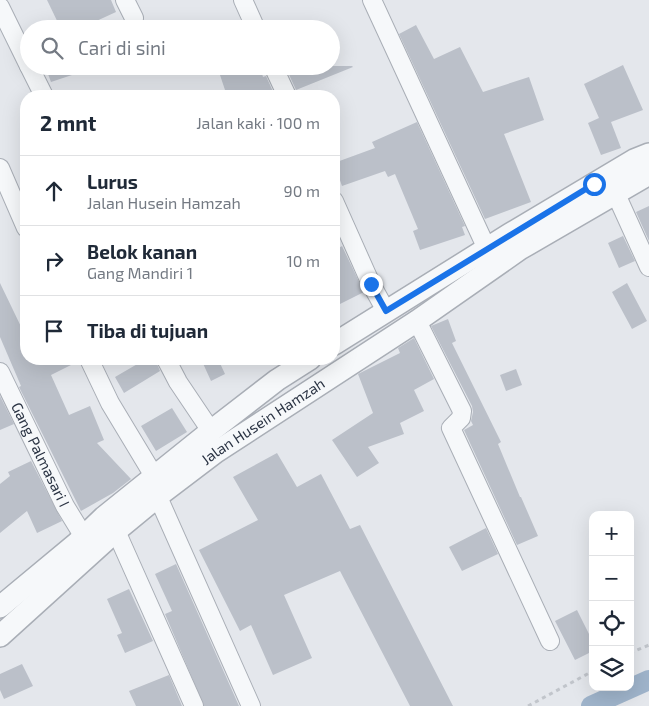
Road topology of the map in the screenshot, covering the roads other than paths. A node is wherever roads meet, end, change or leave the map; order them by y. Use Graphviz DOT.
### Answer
graph roads {
  1 [pos="125,0"];
  2 [pos="243,0"];
  3 [pos="372,0"];
  4 [pos="0,7"];
  5 [pos="134,18"];
  6 [pos="252,20"];
  7 [pos="20,48"];
  8 [pos="34,75"];
  9 [pos="277,75"];
  10 [pos="41,90"];
  11 [pos="284,90"];
  12 [pos="649,154"];
  13 [pos="0,168"];
  14 [pos="649,174"];
  15 [pos="616,192"];
  16 [pos="20,214"];
  17 [pos="340,214"];
  18 [pos="487,249"];
  19 [pos="649,266"];
  20 [pos="456,268"];
  21 [pos="468,285"];
  22 [pos="386,311"];
  23 [pos="418,322"];
  24 [pos="340,340"];
  25 [pos="91,365"];
  26 [pos="169,365"];
  27 [pos="301,365"];
  28 [pos="0,372"];
  29 [pos="211,431"];
  30 [pos="154,476"];
  31 [pos="158,497"];
  32 [pos="116,531"];
  33 [pos="84,537"];
  34 [pos="0,607"];
  35 [pos="0,636"];
  36 [pos="550,641"];
  37 [pos="194,706"];
  38 [pos="250,706"];
  1 -- 5 [label="street"];
  2 -- 6 [label="street"];
  3 -- 18 [label="street"];
  4 -- 7 [label="street"];
  8 -- 10 [label="street"];
  9 -- 11 [label="street"];
  12 -- 18 [label="street"];
  13 -- 16 [label="street"];
  14 -- 15 [label="street, Jalan Husein Hamzah"];
  15 -- 19 [label="street"];
  15 -- 21 [label="street, Jalan Husein Hamzah"];
  17 -- 22 [label="street"];
  18 -- 20 [label="street"];
  20 -- 21 [label="street"];
  20 -- 22 [label="street"];
  21 -- 23 [label="street, Jalan Husein Hamzah"];
  22 -- 24 [label="street"];
  23 -- 31 [label="street, Jalan Husein Hamzah"];
  23 -- 36 [label="street"];
  25 -- 30 [label="street"];
  26 -- 29 [label="street"];
  27 -- 29 [label="street, Jalan Husein Hamzah"];
  28 -- 33 [label="street, Gang Palmasari I"];
  29 -- 30 [label="street, Jalan Husein Hamzah"];
  30 -- 33 [label="street, Jalan Husein Hamzah"];
  31 -- 32 [label="street, Jalan Husein Hamzah"];
  31 -- 38 [label="street"];
  32 -- 35 [label="street, Jalan Husein Hamzah"];
  32 -- 37 [label="street"];
  33 -- 34 [label="street, Jalan Husein Hamzah"];
}
